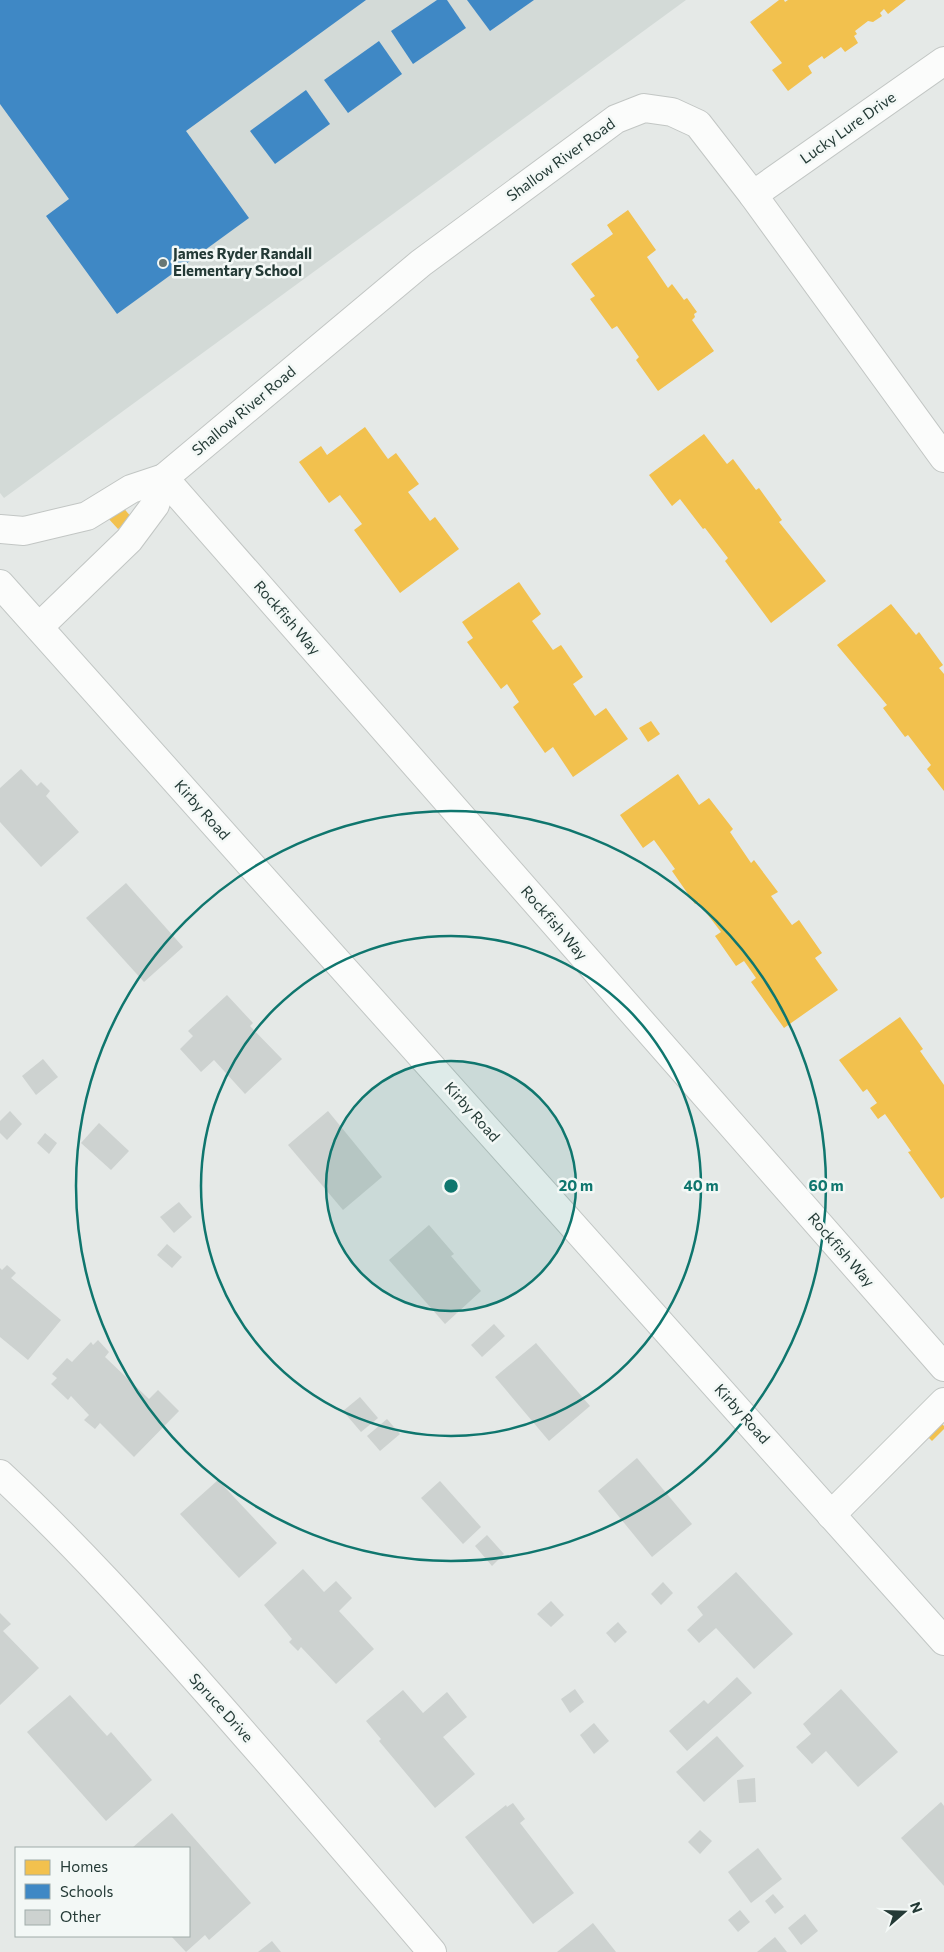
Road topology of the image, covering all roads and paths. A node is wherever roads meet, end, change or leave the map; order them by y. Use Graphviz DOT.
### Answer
graph roads {
  1 [pos="944,61"];
  2 [pos="753,195"];
  3 [pos="944,458"];
  4 [pos="164,478"];
  5 [pos="0,529"];
  6 [pos="4,595"];
  7 [pos="39,627"];
  8 [pos="944,1367"];
  9 [pos="944,1402"];
  10 [pos="0,1474"];
  11 [pos="832,1515"];
  12 [pos="944,1641"];
  13 [pos="432,1952"];
  1 -- 2 [label="street, Lucky Lure Drive"];
  2 -- 3 [label="street, Shallow River Road"];
  2 -- 4 [label="street, Shallow River Road"];
  4 -- 5 [label="street, Shallow River Road"];
  4 -- 7 [label="street"];
  4 -- 8 [label="street, Rockfish Way"];
  6 -- 7 [label="street, Kirby Road"];
  7 -- 11 [label="street, Kirby Road"];
  9 -- 11 [label="street"];
  10 -- 13 [label="street, Spruce Drive"];
  11 -- 12 [label="street, Kirby Road"];
}
